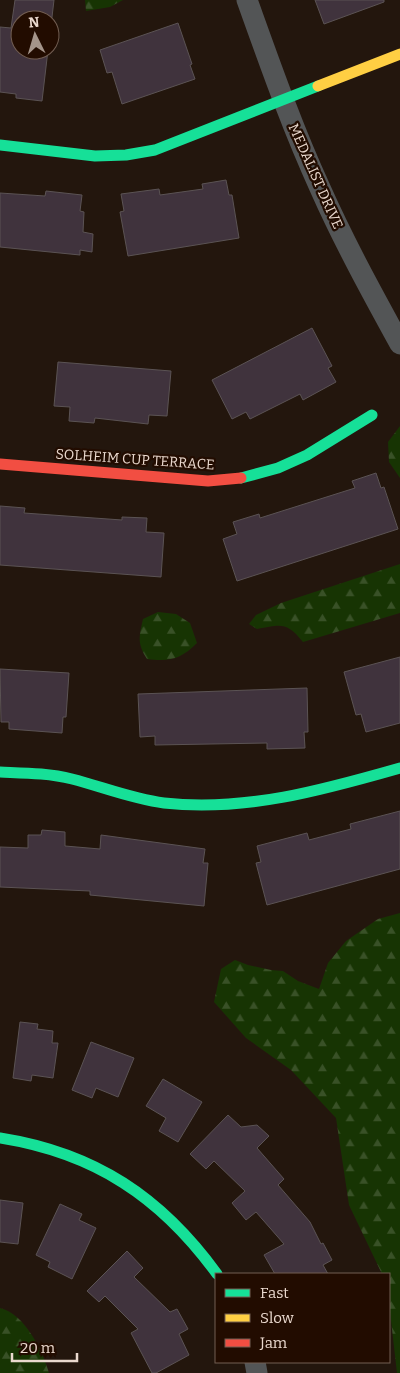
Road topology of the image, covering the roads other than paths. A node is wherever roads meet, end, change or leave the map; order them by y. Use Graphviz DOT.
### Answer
graph roads {
  1 [pos="247,0"];
  2 [pos="400,54"];
  3 [pos="283,100"];
  4 [pos="0,145"];
  5 [pos="400,344"];
  6 [pos="372,415"];
  7 [pos="0,464"];
  8 [pos="400,768"];
  9 [pos="0,772"];
  10 [pos="0,1138"];
  11 [pos="215,1273"];
  1 -- 3 [label="street, MEDALIST DRIVE"];
  2 -- 3 [label="street"];
  3 -- 4 [label="street"];
  3 -- 5 [label="street, MEDALIST DRIVE"];
  6 -- 7 [label="street, SOLHEIM CUP TERRACE"];
  8 -- 9 [label="street"];
  10 -- 11 [label="street"];
}
